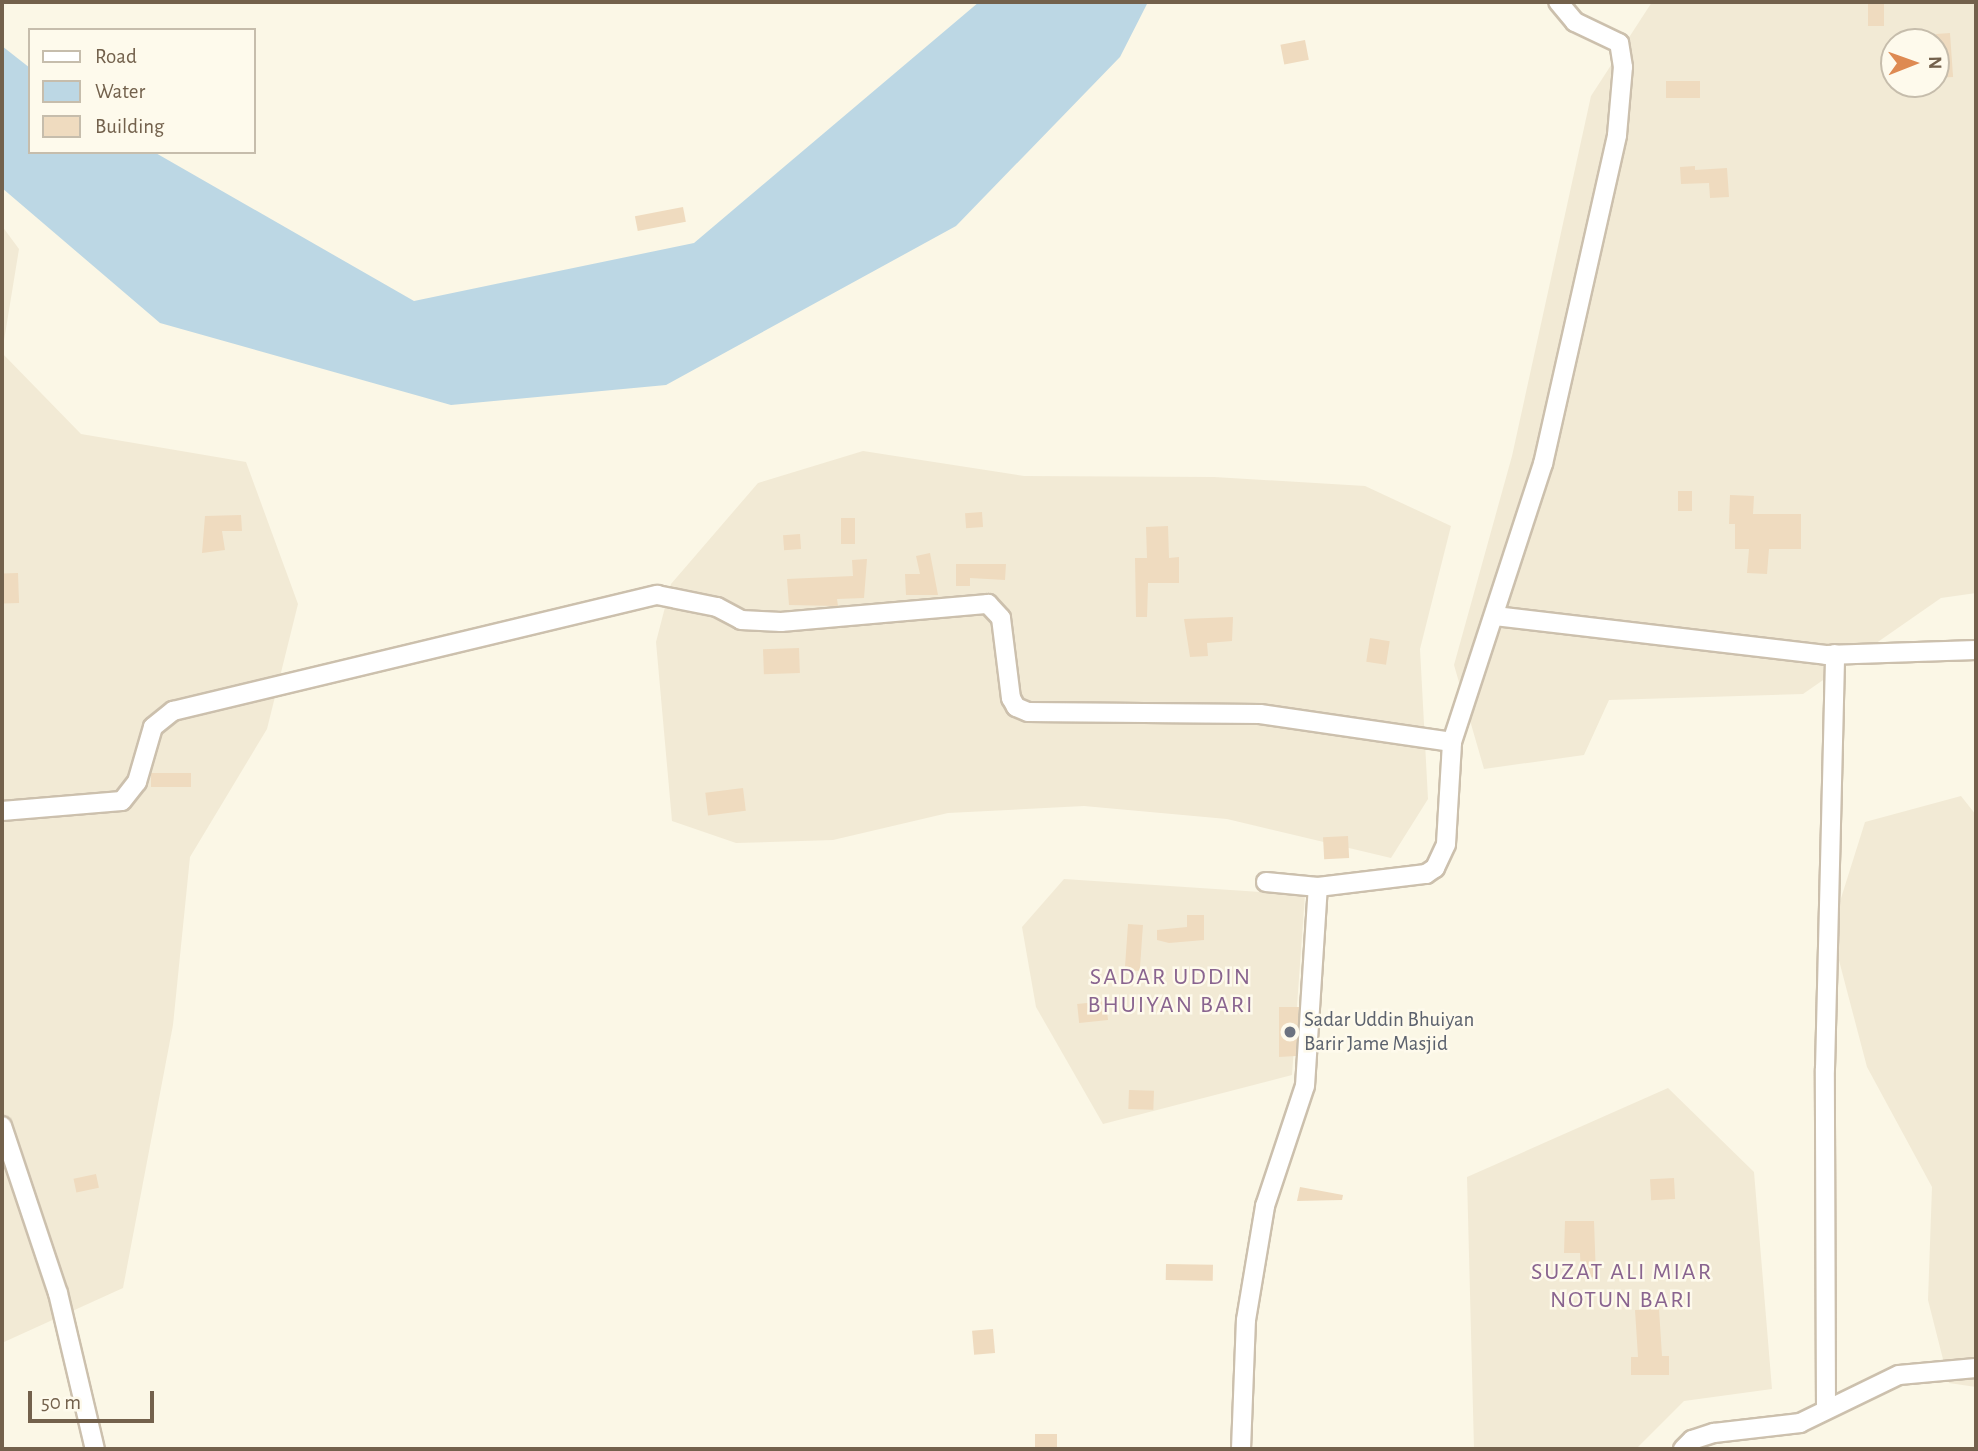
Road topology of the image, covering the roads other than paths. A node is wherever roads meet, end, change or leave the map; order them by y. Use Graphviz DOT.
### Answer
graph roads {
  1 [pos="1558,2"];
  2 [pos="1495,616"];
  3 [pos="1976,650"];
  4 [pos="1835,654"];
  5 [pos="1452,742"];
  6 [pos="2,811"];
  7 [pos="1266,882"];
  8 [pos="1318,887"];
  9 [pos="2,1126"];
  10 [pos="1976,1368"];
  11 [pos="1826,1408"];
  12 [pos="95,1449"];
  13 [pos="1241,1449"];
  14 [pos="1683,1449"];
  1 -- 2 [label="street"];
  2 -- 4 [label="street"];
  2 -- 5 [label="street"];
  3 -- 4 [label="street"];
  4 -- 11 [label="street"];
  5 -- 6 [label="street"];
  5 -- 8 [label="street"];
  7 -- 8 [label="street"];
  8 -- 13 [label="street"];
  9 -- 12 [label="street"];
  10 -- 11 [label="street"];
  11 -- 14 [label="street"];
}
